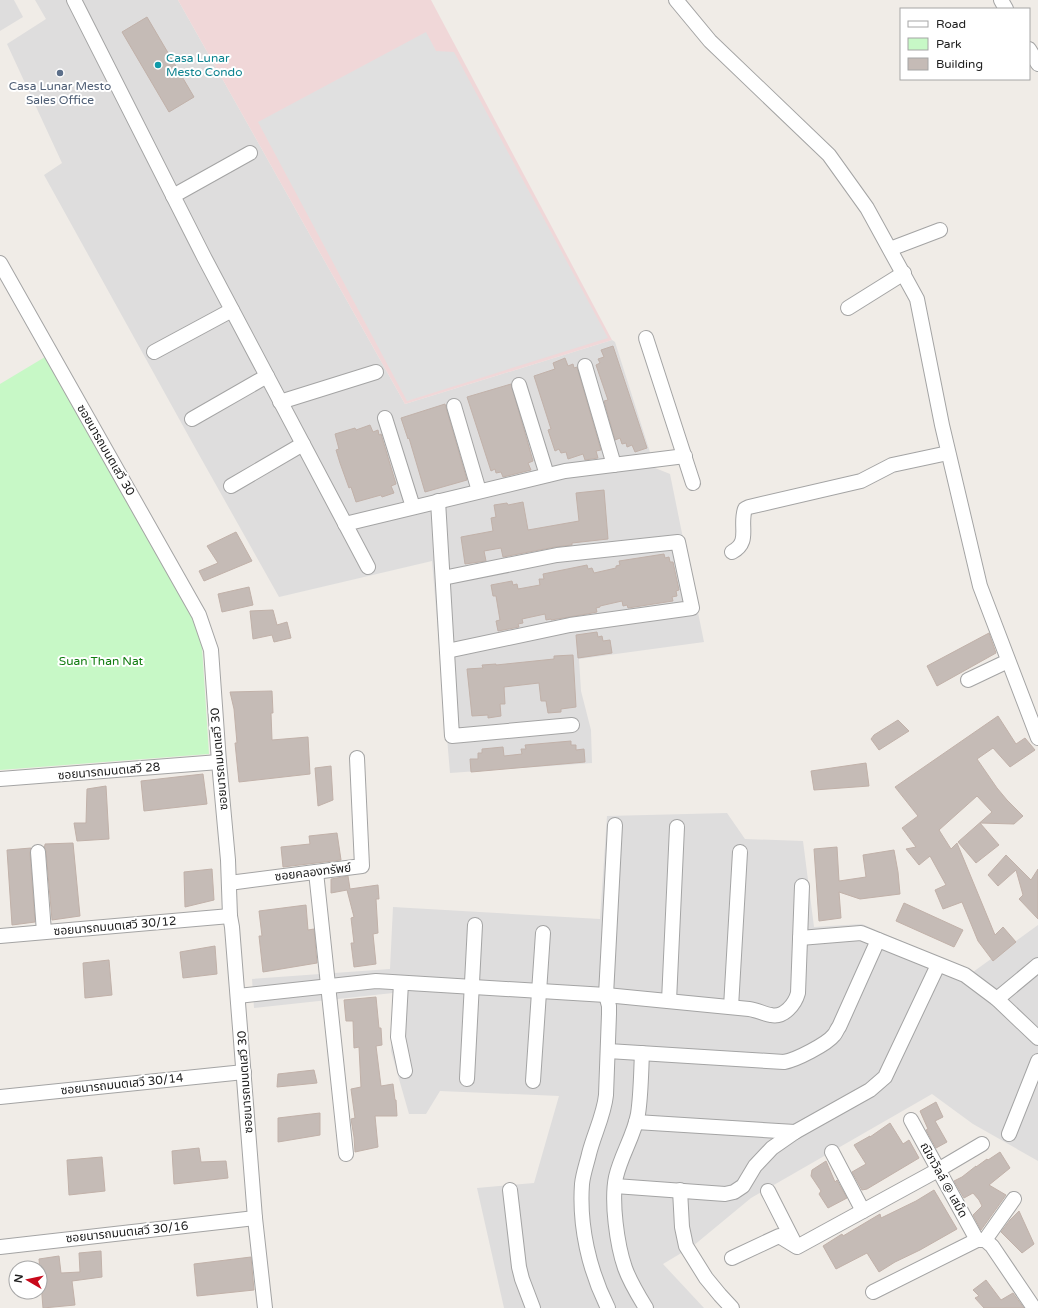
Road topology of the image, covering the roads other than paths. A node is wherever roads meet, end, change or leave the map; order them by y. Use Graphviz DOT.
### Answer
graph roads {
  1 [pos="74,0"];
  2 [pos="676,0"];
  3 [pos="1030,50"];
  4 [pos="1038,64"];
  5 [pos="250,153"];
  6 [pos="174,196"];
  7 [pos="940,230"];
  8 [pos="890,249"];
  9 [pos="0,263"];
  10 [pos="904,273"];
  11 [pos="848,308"];
  12 [pos="232,310"];
  13 [pos="646,338"];
  14 [pos="154,352"];
  15 [pos="585,366"];
  16 [pos="376,372"];
  17 [pos="267,376"];
  18 [pos="519,385"];
  19 [pos="280,402"];
  20 [pos="454,406"];
  21 [pos="385,418"];
  22 [pos="192,419"];
  23 [pos="303,444"];
  24 [pos="948,453"];
  25 [pos="685,456"];
  26 [pos="614,465"];
  27 [pos="547,475"];
  28 [pos="693,483"];
  29 [pos="231,486"];
  30 [pos="479,491"];
  31 [pos="438,501"];
  32 [pos="413,507"];
  33 [pos="345,524"];
  34 [pos="732,552"];
  35 [pos="368,567"];
  36 [pos="442,578"];
  37 [pos="447,651"];
  38 [pos="1008,661"];
  39 [pos="968,680"];
  40 [pos="572,725"];
  41 [pos="1038,738"];
  42 [pos="357,758"];
  43 [pos="218,762"];
  44 [pos="0,779"];
  45 [pos="615,825"];
  46 [pos="677,827"];
  47 [pos="38,852"];
  48 [pos="740,852"];
  49 [pos="316,872"];
  50 [pos="229,883"];
  51 [pos="802,886"];
  52 [pos="230,916"];
  53 [pos="475,925"];
  54 [pos="44,932"];
  55 [pos="542,933"];
  56 [pos="0,936"];
  57 [pos="800,938"];
  58 [pos="878,940"];
  59 [pos="938,965"];
  60 [pos="1038,966"];
  61 [pos="401,983"];
  62 [pos="329,986"];
  63 [pos="472,987"];
  64 [pos="539,991"];
  65 [pos="606,995"];
  66 [pos="238,996"];
  67 [pos="996,999"];
  68 [pos="669,1001"];
  69 [pos="731,1007"];
  70 [pos="1038,1038"];
  71 [pos="608,1051"];
  72 [pos="642,1053"];
  73 [pos="1038,1061"];
  74 [pos="244,1072"];
  75 [pos="405,1072"];
  76 [pos="467,1079"];
  77 [pos="533,1081"];
  78 [pos="0,1097"];
  79 [pos="910,1120"];
  80 [pos="636,1122"];
  81 [pos="795,1132"];
  82 [pos="1009,1134"];
  83 [pos="982,1144"];
  84 [pos="832,1152"];
  85 [pos="346,1154"];
  86 [pos="938,1170"];
  87 [pos="615,1186"];
  88 [pos="510,1190"];
  89 [pos="680,1190"];
  90 [pos="768,1191"];
  91 [pos="1014,1199"];
  92 [pos="863,1211"];
  93 [pos="255,1218"];
  94 [pos="981,1240"];
  95 [pos="0,1247"];
  96 [pos="797,1247"];
  97 [pos="732,1258"];
  98 [pos="873,1292"];
  99 [pos="265,1308"];
  100 [pos="533,1308"];
  101 [pos="608,1308"];
  102 [pos="646,1308"];
  103 [pos="732,1308"];
  104 [pos="1034,1308"];
  1 -- 6 [label="street"];
  2 -- 8 [label="street"];
  3 -- 4 [label="street"];
  5 -- 6 [label="street"];
  6 -- 12 [label="street"];
  7 -- 8 [label="street"];
  8 -- 10 [label="street"];
  9 -- 43 [label="street, ซอยนารถมนตเสวี 30"];
  10 -- 11 [label="street"];
  10 -- 24 [label="street"];
  12 -- 14 [label="street"];
  12 -- 17 [label="street"];
  13 -- 25 [label="street"];
  15 -- 26 [label="street"];
  16 -- 19 [label="street"];
  17 -- 19 [label="street"];
  17 -- 22 [label="street"];
  18 -- 27 [label="street"];
  19 -- 23 [label="street"];
  20 -- 30 [label="street"];
  21 -- 32 [label="street"];
  23 -- 29 [label="street"];
  23 -- 33 [label="street"];
  24 -- 34 [label="street"];
  24 -- 38 [label="street"];
  25 -- 26 [label="street"];
  25 -- 28 [label="street"];
  26 -- 27 [label="street"];
  27 -- 30 [label="street"];
  30 -- 31 [label="street"];
  31 -- 32 [label="street"];
  31 -- 36 [label="street"];
  32 -- 33 [label="street"];
  33 -- 35 [label="street"];
  36 -- 37 [label="street"];
  36 -- 37 [label="street"];
  37 -- 40 [label="street"];
  38 -- 39 [label="street"];
  38 -- 41 [label="street"];
  42 -- 49 [label="street, ซอยคลองทรัพย์"];
  43 -- 44 [label="street, ซอยนารถมนตเสวี 28"];
  43 -- 50 [label="street, ซอยนารถมนตเสวี 30"];
  45 -- 65 [label="street"];
  46 -- 68 [label="street"];
  47 -- 54 [label="street"];
  48 -- 69 [label="street"];
  49 -- 50 [label="street, ซอยคลองทรัพย์"];
  49 -- 62 [label="street"];
  50 -- 52 [label="street, ซอยนารถมนตเสวี 30"];
  51 -- 57 [label="street"];
  52 -- 54 [label="street, ซอยนารถมนตเสวี 30/12"];
  52 -- 66 [label="street, ซอยนารถมนตเสวี 30"];
  53 -- 63 [label="street"];
  54 -- 56 [label="street, ซอยนารถมนตเสวี 30/12"];
  55 -- 64 [label="street"];
  57 -- 58 [label="street"];
  57 -- 69 [label="street"];
  58 -- 59 [label="street"];
  58 -- 72 [label="street"];
  59 -- 67 [label="street"];
  59 -- 81 [label="street"];
  60 -- 67 [label="street"];
  61 -- 62 [label="street"];
  61 -- 63 [label="street"];
  61 -- 75 [label="street"];
  62 -- 66 [label="street"];
  62 -- 85 [label="street"];
  63 -- 64 [label="street"];
  63 -- 76 [label="street"];
  64 -- 65 [label="street"];
  64 -- 77 [label="street"];
  65 -- 68 [label="street"];
  65 -- 71 [label="street"];
  66 -- 74 [label="street, ซอยนารถมนตเสวี 30"];
  67 -- 70 [label="street"];
  68 -- 69 [label="street"];
  71 -- 72 [label="street"];
  71 -- 101 [label="street"];
  72 -- 80 [label="street"];
  73 -- 82 [label="street"];
  74 -- 78 [label="street, ซอยนารถมนตเสวี 30/14"];
  74 -- 93 [label="street, ซอยนารถมนตเสวี 30"];
  79 -- 86 [label="street, ณิชาวิลล์ @ เสม็ด"];
  80 -- 81 [label="street"];
  80 -- 87 [label="street"];
  81 -- 89 [label="street"];
  83 -- 86 [label="street"];
  84 -- 92 [label="street"];
  86 -- 92 [label="street"];
  86 -- 94 [label="street, ณิชาวิลล์ @ เสม็ด"];
  87 -- 89 [label="street"];
  87 -- 102 [label="street"];
  88 -- 100 [label="street"];
  89 -- 103 [label="street"];
  90 -- 96 [label="street"];
  91 -- 94 [label="street"];
  92 -- 96 [label="street"];
  93 -- 95 [label="street, ซอยนารถมนตเสวี 30/16"];
  93 -- 99 [label="street, ซอยนารถมนตเสวี 30"];
  94 -- 98 [label="street"];
  94 -- 104 [label="street, ณิชาวิลล์ @ เสม็ด"];
  96 -- 97 [label="street"];
}
